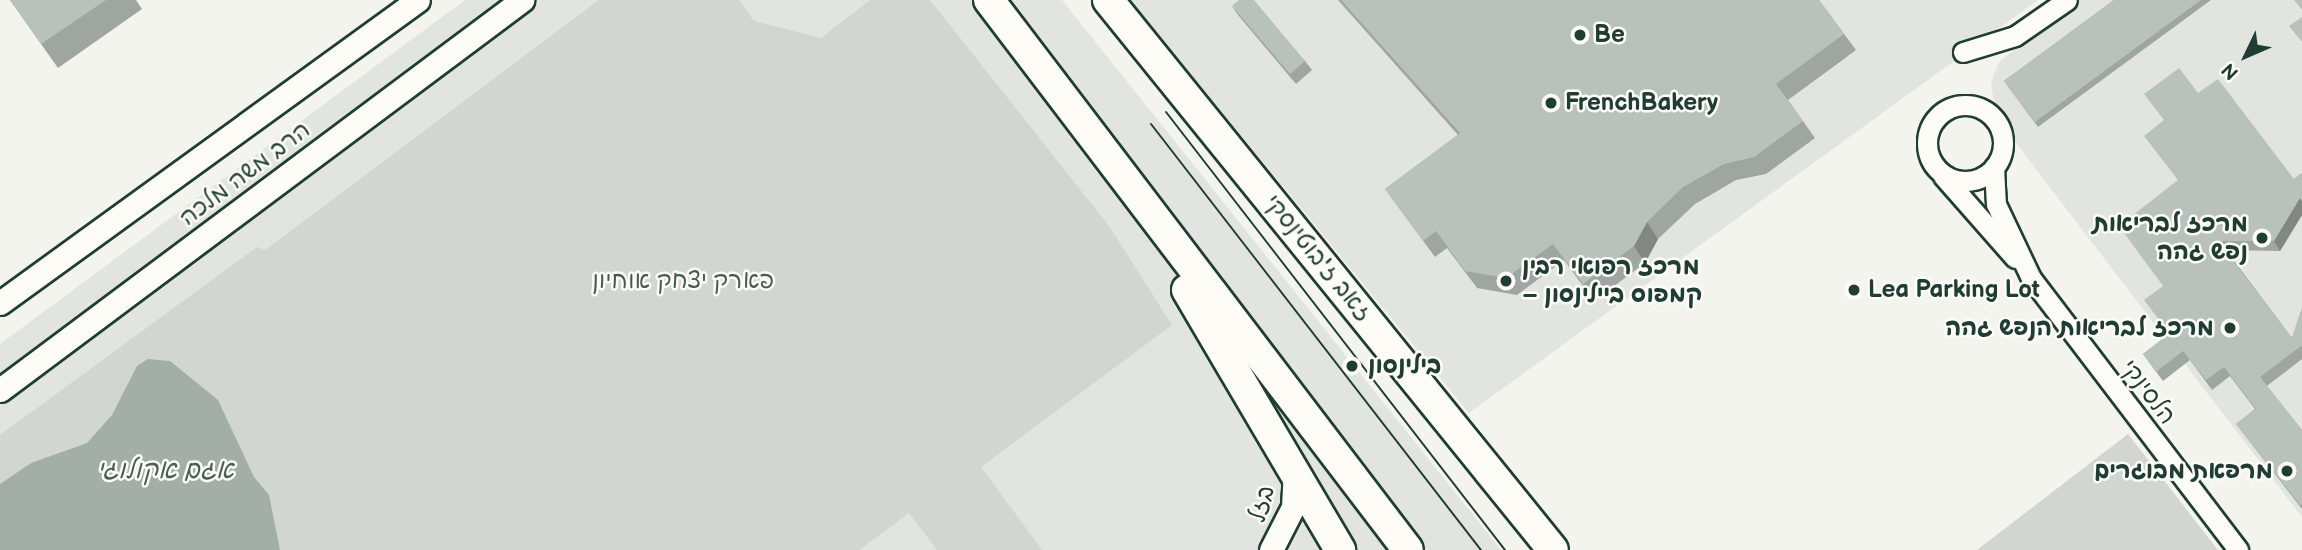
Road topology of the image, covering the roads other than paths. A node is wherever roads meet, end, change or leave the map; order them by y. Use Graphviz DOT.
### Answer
graph roads {
  1 [pos="418,0"];
  2 [pos="522,0"];
  3 [pos="989,0"];
  4 [pos="1108,0"];
  5 [pos="2067,0"];
  6 [pos="1963,51"];
  7 [pos="1109,161"];
  8 [pos="1994,167"];
  9 [pos="1939,171"];
  10 [pos="2021,263"];
  11 [pos="0,303"];
  12 [pos="0,390"];
  13 [pos="1295,471"];
  14 [pos="1271,550"];
  15 [pos="1340,550"];
  16 [pos="1408,550"];
  17 [pos="1553,550"];
  18 [pos="2238,550"];
  1 -- 11 [label="street, הרב משה מלכה"];
  2 -- 12 [label="street, הרב משה מלכה"];
  3 -- 7 [label="main road"];
  4 -- 17 [label="main road, זאב ז'בוטינסקי"];
  5 -- 6 [label="street"];
  7 -- 13 [label="main road"];
  7 -- 16 [label="main road"];
  8 -- 9 [label="street"];
  8 -- 9 [label="street"];
  8 -- 10 [label="street, הלסינקי"];
  9 -- 10 [label="street, הלסינקי"];
  10 -- 18 [label="street, הלסינקי"];
  13 -- 14 [label="street, בזל"];
  13 -- 15 [label="main road"];
}
